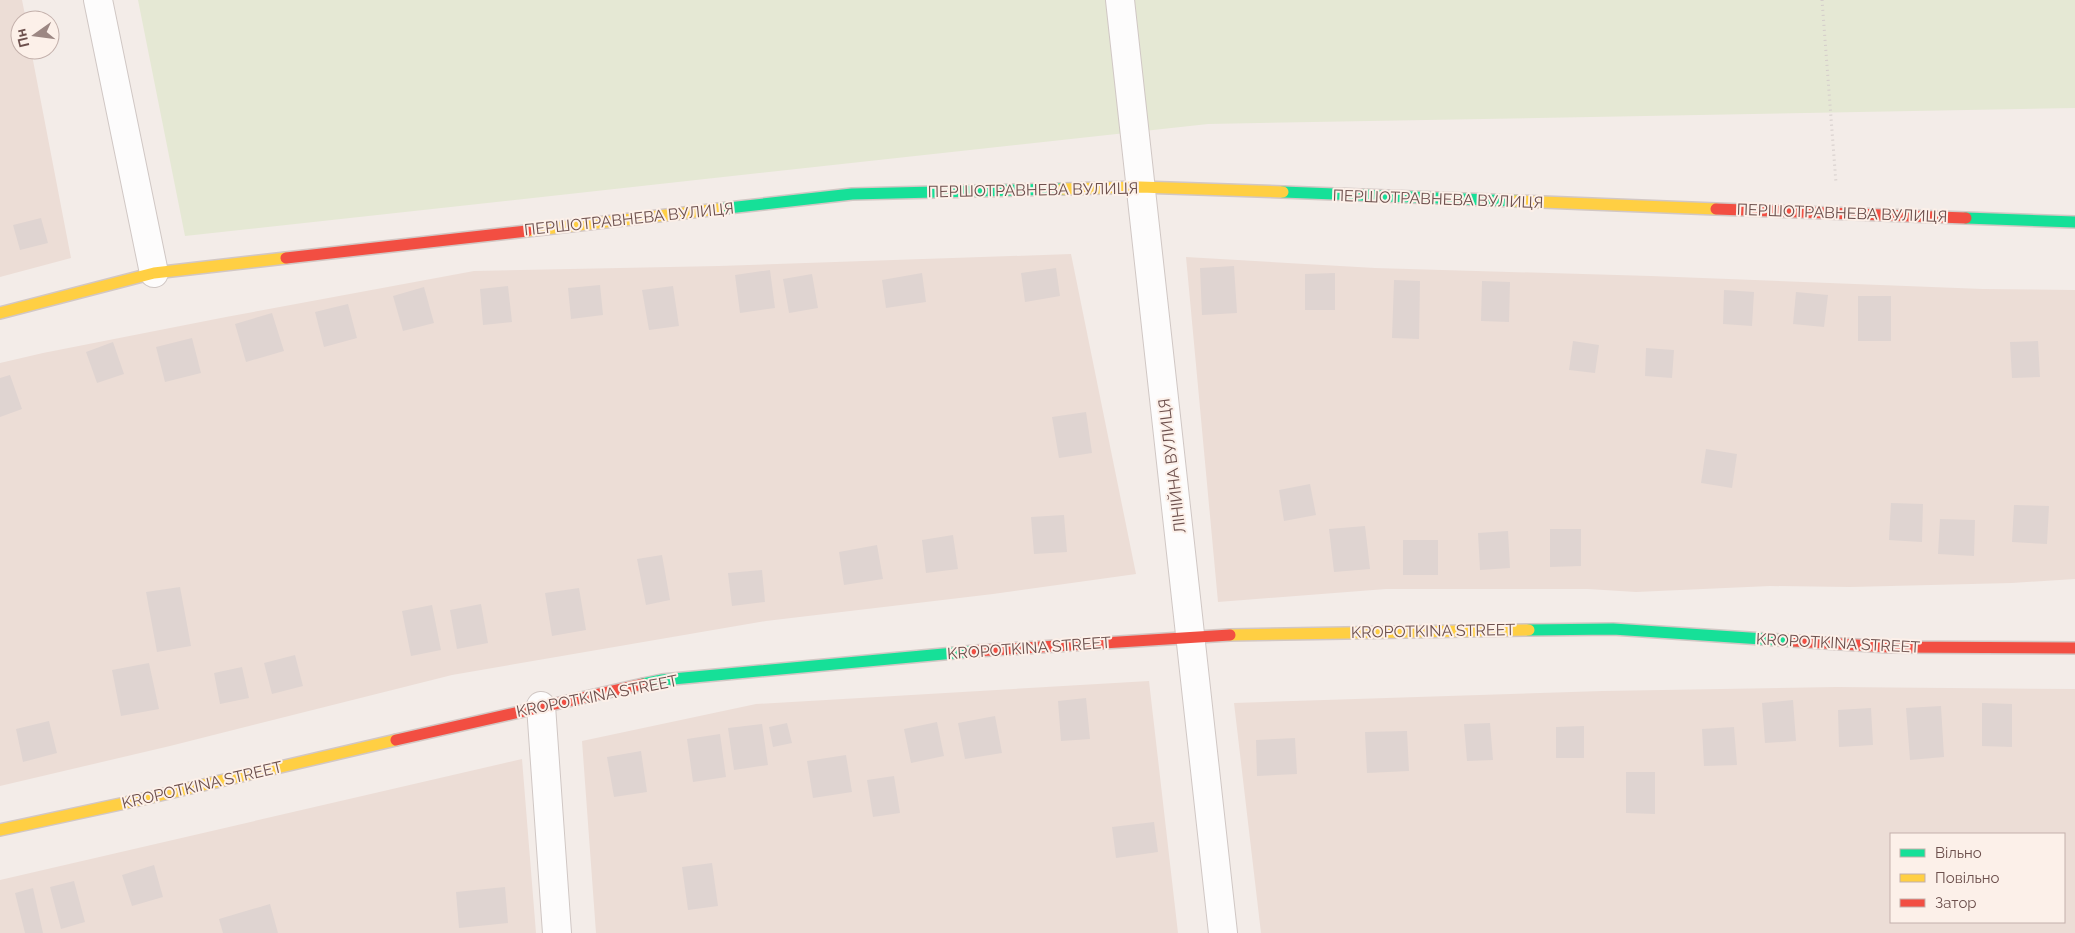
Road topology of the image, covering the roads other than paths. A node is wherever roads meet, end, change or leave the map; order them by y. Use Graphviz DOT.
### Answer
graph roads {
  1 [pos="98,0"];
  2 [pos="1120,0"];
  3 [pos="1140,188"];
  4 [pos="2075,222"];
  5 [pos="154,272"];
  6 [pos="0,313"];
  7 [pos="1191,636"];
  8 [pos="2075,648"];
  9 [pos="541,706"];
  10 [pos="0,830"];
  11 [pos="558,933"];
  12 [pos="1223,933"];
  1 -- 5 [label="street"];
  2 -- 3 [label="street, ЛІНІЙНА ВУЛИЦЯ"];
  3 -- 4 [label="street, ПЕРШОТРАВНЕВА ВУЛИЦЯ"];
  3 -- 5 [label="street, ПЕРШОТРАВНЕВА ВУЛИЦЯ"];
  3 -- 7 [label="street, ЛІНІЙНА ВУЛИЦЯ"];
  5 -- 6 [label="street, ПЕРШОТРАВНЕВА ВУЛИЦЯ"];
  7 -- 8 [label="street, KROPOTKINA STREET"];
  7 -- 9 [label="street, KROPOTKINA STREET"];
  7 -- 12 [label="street, ЛІНІЙНА ВУЛИЦЯ"];
  9 -- 10 [label="street, KROPOTKINA STREET"];
  9 -- 11 [label="street"];
}
